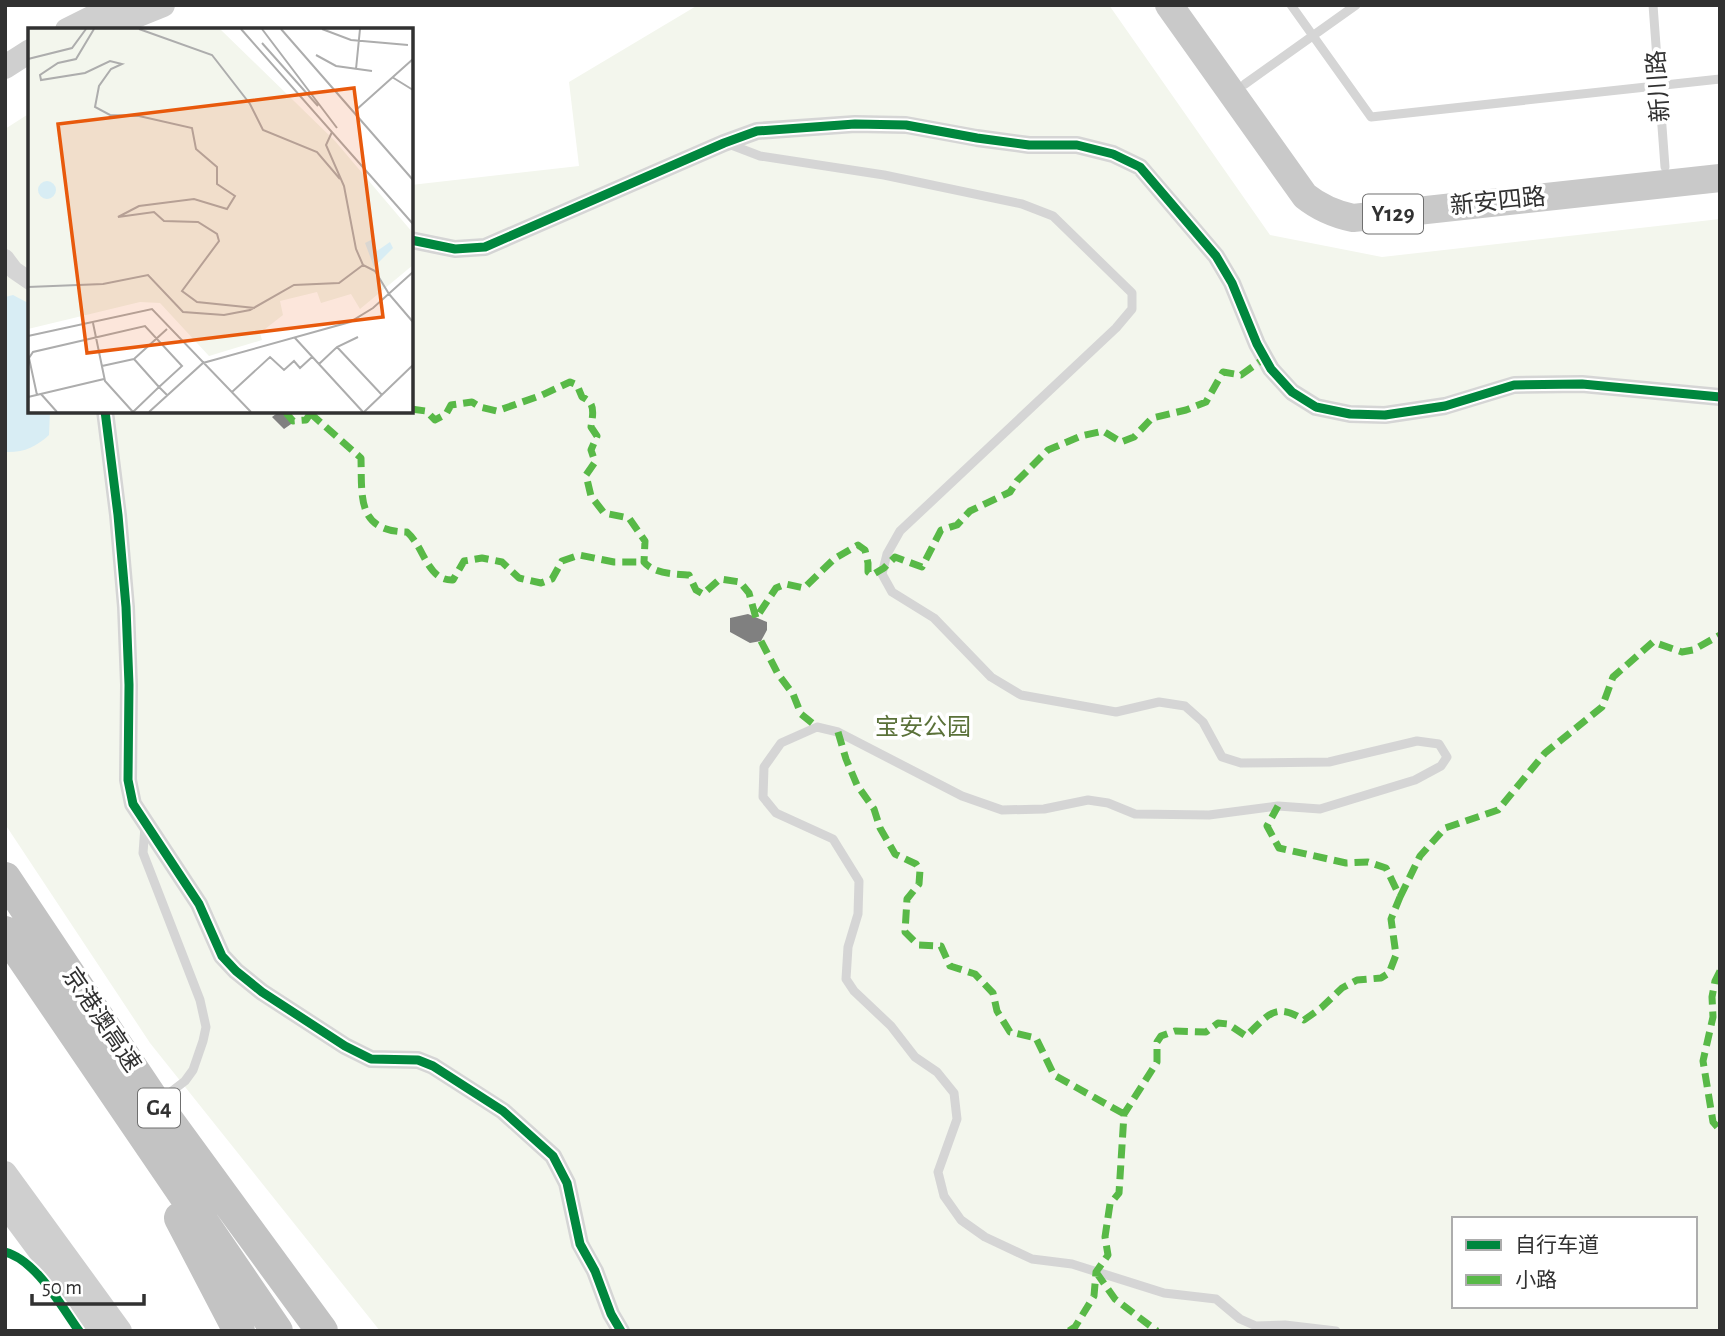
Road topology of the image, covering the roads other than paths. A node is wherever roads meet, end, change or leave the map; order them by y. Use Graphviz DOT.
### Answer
graph roads {
  1 [pos="117,5"];
  2 [pos="163,5"];
  3 [pos="1169,5"];
  4 [pos="1189,5"];
  5 [pos="1291,5"];
  6 [pos="1356,5"];
  7 [pos="1653,5"];
  8 [pos="71,28"];
  9 [pos="106,28"];
  10 [pos="1313,36"];
  11 [pos="28,52"];
  12 [pos="5,67"];
  13 [pos="28,71"];
  14 [pos="1720,79"];
  15 [pos="1245,85"];
  16 [pos="5,86"];
  17 [pos="1659,86"];
  18 [pos="724,143"];
  19 [pos="1720,161"];
  20 [pos="1665,167"];
  21 [pos="1720,178"];
  22 [pos="413,240"];
  23 [pos="5,258"];
  24 [pos="28,280"];
  25 [pos="1720,397"];
  26 [pos="105,413"];
  27 [pos="145,824"];
  28 [pos="5,878"];
  29 [pos="5,932"];
  30 [pos="143,1110"];
  31 [pos="5,1173"];
  32 [pos="11,1207"];
  33 [pos="99,1331"];
  34 [pos="120,1331"];
  35 [pos="239,1331"];
  36 [pos="277,1331"];
  37 [pos="322,1331"];
  38 [pos="621,1331"];
  39 [pos="1336,1331"];
  1 -- 8 [label="main road"];
  2 -- 9 [label="main road"];
  3 -- 21 [label="main road, 新安四路 / Y129"];
  4 -- 15 [label="main road, 新安四路 / Y129"];
  5 -- 10 [label="lane"];
  6 -- 10 [label="lane"];
  7 -- 17 [label="lane, 新川路"];
  10 -- 15 [label="lane"];
  10 -- 17 [label="lane"];
  11 -- 12 [label="main road"];
  13 -- 16 [label="main road"];
  14 -- 17 [label="lane"];
  15 -- 20 [label="main road, 新安四路 / Y129"];
  17 -- 20 [label="lane, 新川路"];
  18 -- 22 [label="street"];
  18 -- 25 [label="street"];
  18 -- 39 [label="lane"];
  19 -- 20 [label="main road, 新安四路 / Y129"];
  23 -- 24 [label="street"];
  26 -- 27 [label="street"];
  27 -- 30 [label="lane"];
  27 -- 38 [label="street"];
  28 -- 30 [label="highway, 京港澳高速 / G4"];
  29 -- 30 [label="highway, 京港澳高速 / G4"];
  30 -- 35 [label="highway"];
  30 -- 36 [label="highway, 京港澳高速 / G4"];
  30 -- 37 [label="highway, 京港澳高速 / G4"];
  31 -- 32 [label="main road"];
  32 -- 33 [label="main road"];
  32 -- 34 [label="main road"];
}
